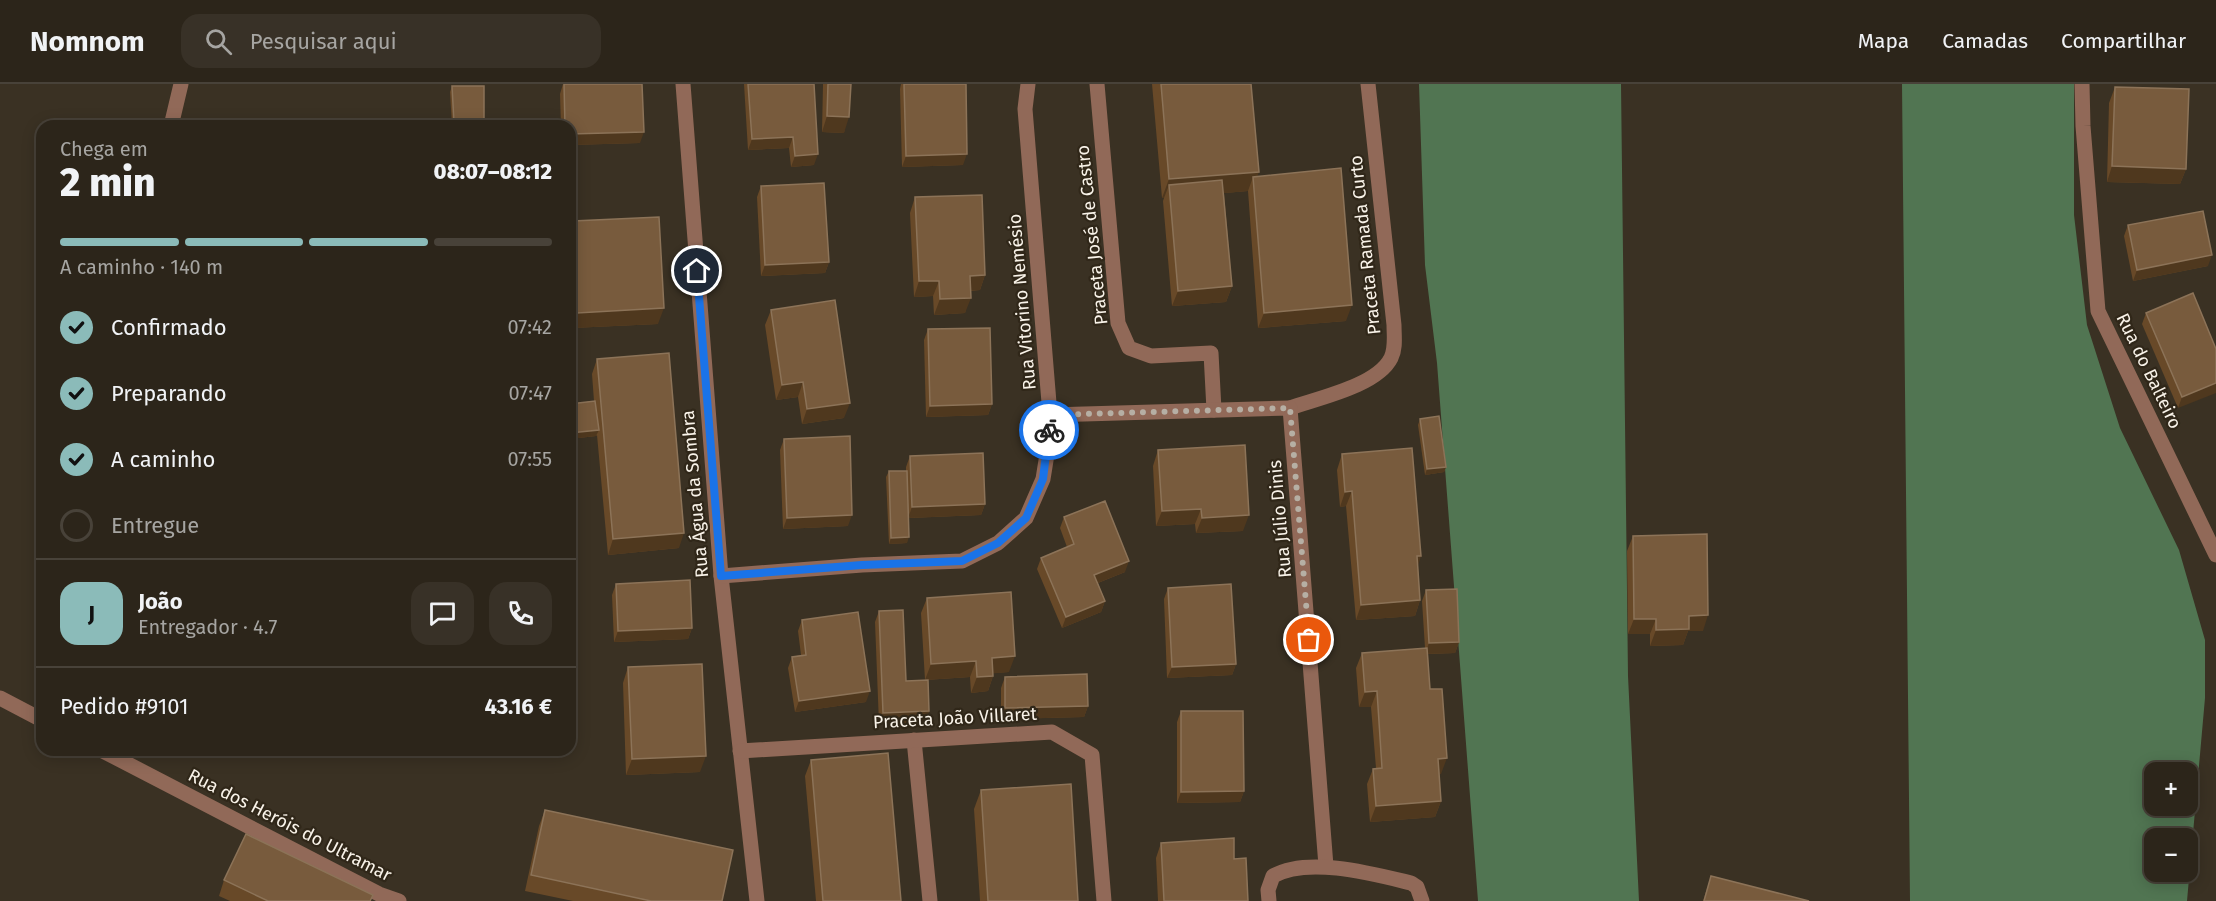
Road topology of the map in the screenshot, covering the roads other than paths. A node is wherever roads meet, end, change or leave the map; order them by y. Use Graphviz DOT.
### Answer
graph roads {
  1 [pos="182,84"];
  2 [pos="683,84"];
  3 [pos="1028,84"];
  4 [pos="1097,84"];
  5 [pos="1368,84"];
  6 [pos="2082,84"];
  7 [pos="173,120"];
  8 [pos="1290,408"];
  9 [pos="1214,410"];
  10 [pos="1050,415"];
  11 [pos="2216,555"];
  12 [pos="721,576"];
  13 [pos="0,698"];
  14 [pos="36,717"];
  15 [pos="914,740"];
  16 [pos="740,751"];
  17 [pos="113,756"];
  18 [pos="1326,866"];
  19 [pos="399,901"];
  20 [pos="757,901"];
  21 [pos="930,901"];
  22 [pos="1104,901"];
  23 [pos="1269,901"];
  24 [pos="1422,901"];
  1 -- 7 [label="street"];
  2 -- 12 [label="street, Rua Água da Sombra"];
  3 -- 10 [label="street, Rua Vitorino Nemésio"];
  4 -- 9 [label="street, Praceta José de Castro"];
  5 -- 8 [label="street, Praceta Ramada Curto"];
  6 -- 11 [label="street, Rua do Balteiro"];
  8 -- 9 [label="street"];
  8 -- 18 [label="street, Rua Júlio Dinis"];
  9 -- 10 [label="street"];
  10 -- 12 [label="street, Rua Vitorino Nemésio"];
  12 -- 16 [label="street, Rua Água da Sombra"];
  13 -- 14 [label="street"];
  15 -- 16 [label="street, Praceta João Villaret"];
  15 -- 21 [label="street"];
  15 -- 22 [label="street, Praceta João Villaret"];
  16 -- 20 [label="street, Rua Água da Sombra"];
  17 -- 19 [label="street, Rua dos Heróis do Ultramar"];
  18 -- 23 [label="street"];
  18 -- 24 [label="street"];
}
